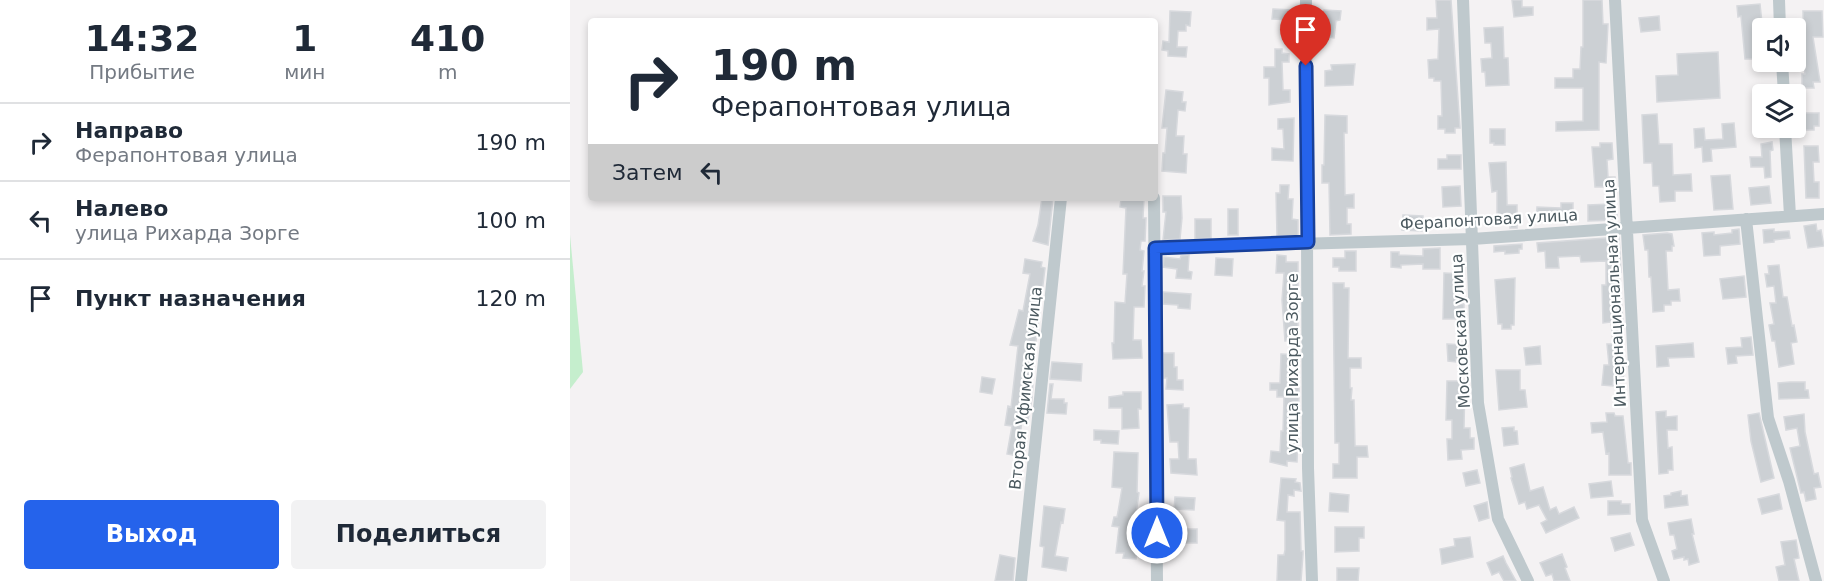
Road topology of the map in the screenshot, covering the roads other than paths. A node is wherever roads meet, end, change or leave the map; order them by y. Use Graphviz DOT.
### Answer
graph roads {
  1 [pos="1306,0"];
  2 [pos="1463,0"];
  3 [pos="1615,0"];
  4 [pos="1779,0"];
  5 [pos="1780,18"];
  6 [pos="1786,138"];
  7 [pos="1061,201"];
  8 [pos="1154,201"];
  9 [pos="1824,214"];
  10 [pos="1790,216"];
  11 [pos="1746,219"];
  12 [pos="1627,228"];
  13 [pos="1472,239"];
  14 [pos="1308,242"];
  15 [pos="1155,248"];
  16 [pos="1021,581"];
  17 [pos="1157,581"];
  18 [pos="1312,581"];
  19 [pos="1528,581"];
  20 [pos="1664,581"];
  21 [pos="1816,581"];
  1 -- 14 [label="street, улица Рихарда Зорге"];
  2 -- 13 [label="street, Московская улица"];
  3 -- 12 [label="street, Интернациональная улица"];
  4 -- 5 [label="street"];
  6 -- 10 [label="street"];
  7 -- 16 [label="street, Вторая Уфимская улица"];
  8 -- 15 [label="street"];
  9 -- 10 [label="street, Ферапонтовая улица"];
  10 -- 11 [label="street, Ферапонтовая улица"];
  11 -- 12 [label="street, Ферапонтовая улица"];
  11 -- 21 [label="street"];
  12 -- 13 [label="street, Ферапонтовая улица"];
  12 -- 20 [label="street, Интернациональная улица"];
  13 -- 14 [label="street, Ферапонтовая улица"];
  13 -- 19 [label="street, Московская улица"];
  14 -- 15 [label="street, Ферапонтовая улица"];
  14 -- 18 [label="street, улица Рихарда Зорге"];
  15 -- 17 [label="street"];
}
